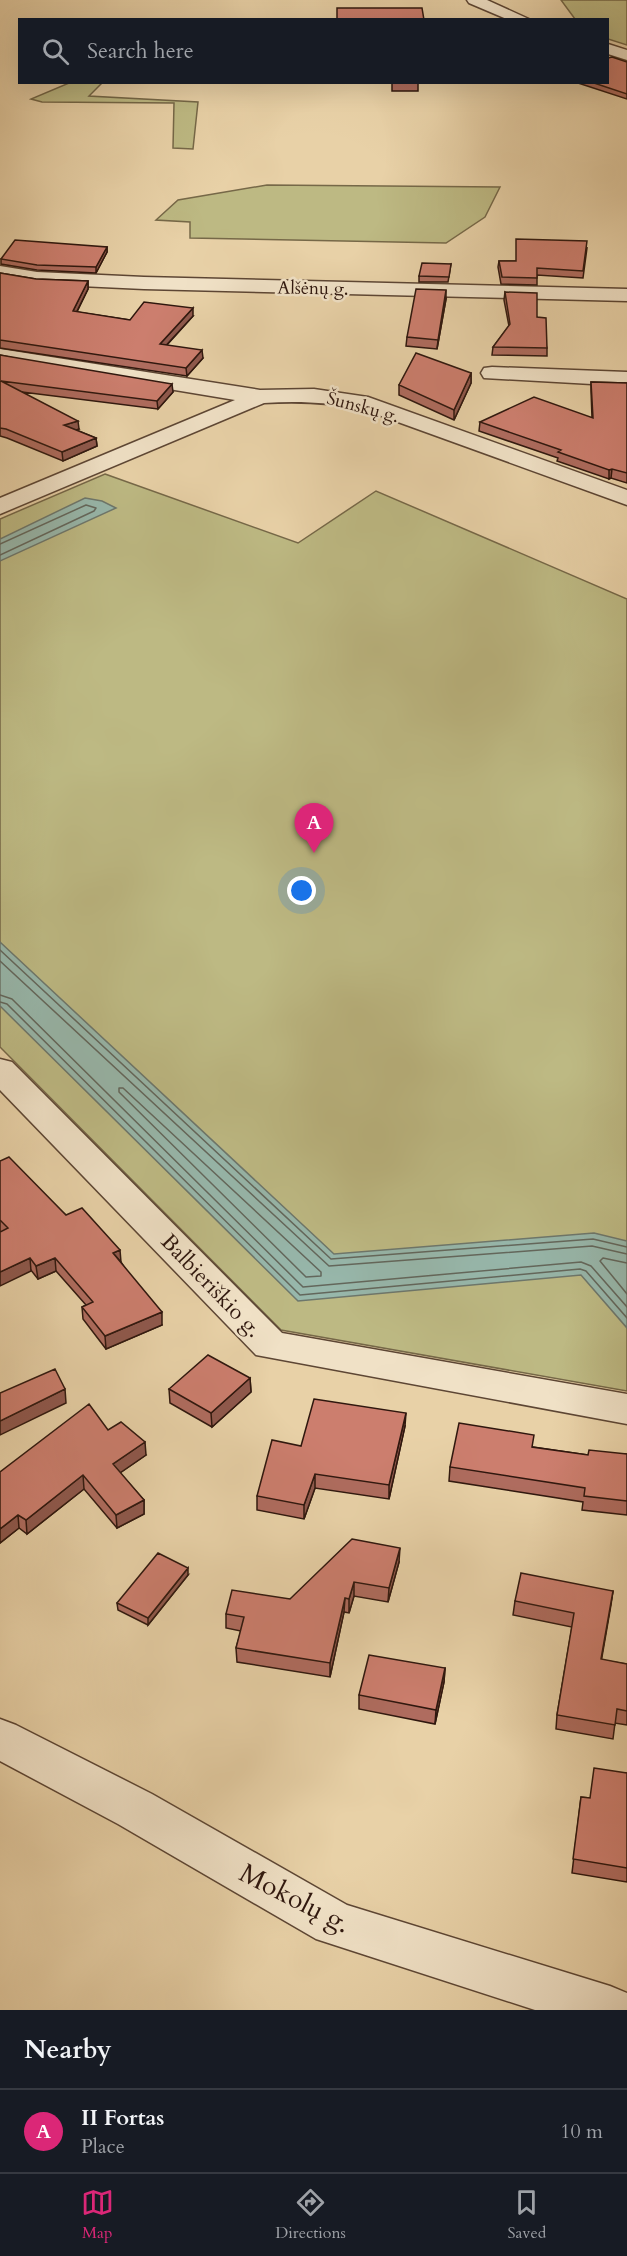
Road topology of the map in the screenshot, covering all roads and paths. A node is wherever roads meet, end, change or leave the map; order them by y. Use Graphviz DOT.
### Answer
graph roads {
  1 [pos="474,0"];
  2 [pos="519,18"];
  3 [pos="609,48"];
  4 [pos="627,55"];
  5 [pos="0,272"];
  6 [pos="627,295"];
  7 [pos="0,355"];
  8 [pos="492,373"];
  9 [pos="627,379"];
  10 [pos="260,397"];
  11 [pos="627,498"];
  12 [pos="0,507"];
  13 [pos="0,1070"];
  14 [pos="627,1410"];
  15 [pos="0,1739"];
  16 [pos="610,2010"];
  1 -- 2 [label="street"];
  3 -- 4 [label="street"];
  5 -- 6 [label="street, Alšėnų g."];
  7 -- 10 [label="street"];
  8 -- 9 [label="street"];
  10 -- 11 [label="street, Šunskų g."];
  10 -- 12 [label="street, Šunskų g."];
  13 -- 14 [label="street, Balbieriškio g."];
  15 -- 16 [label="street, Mokolų g."];
}
